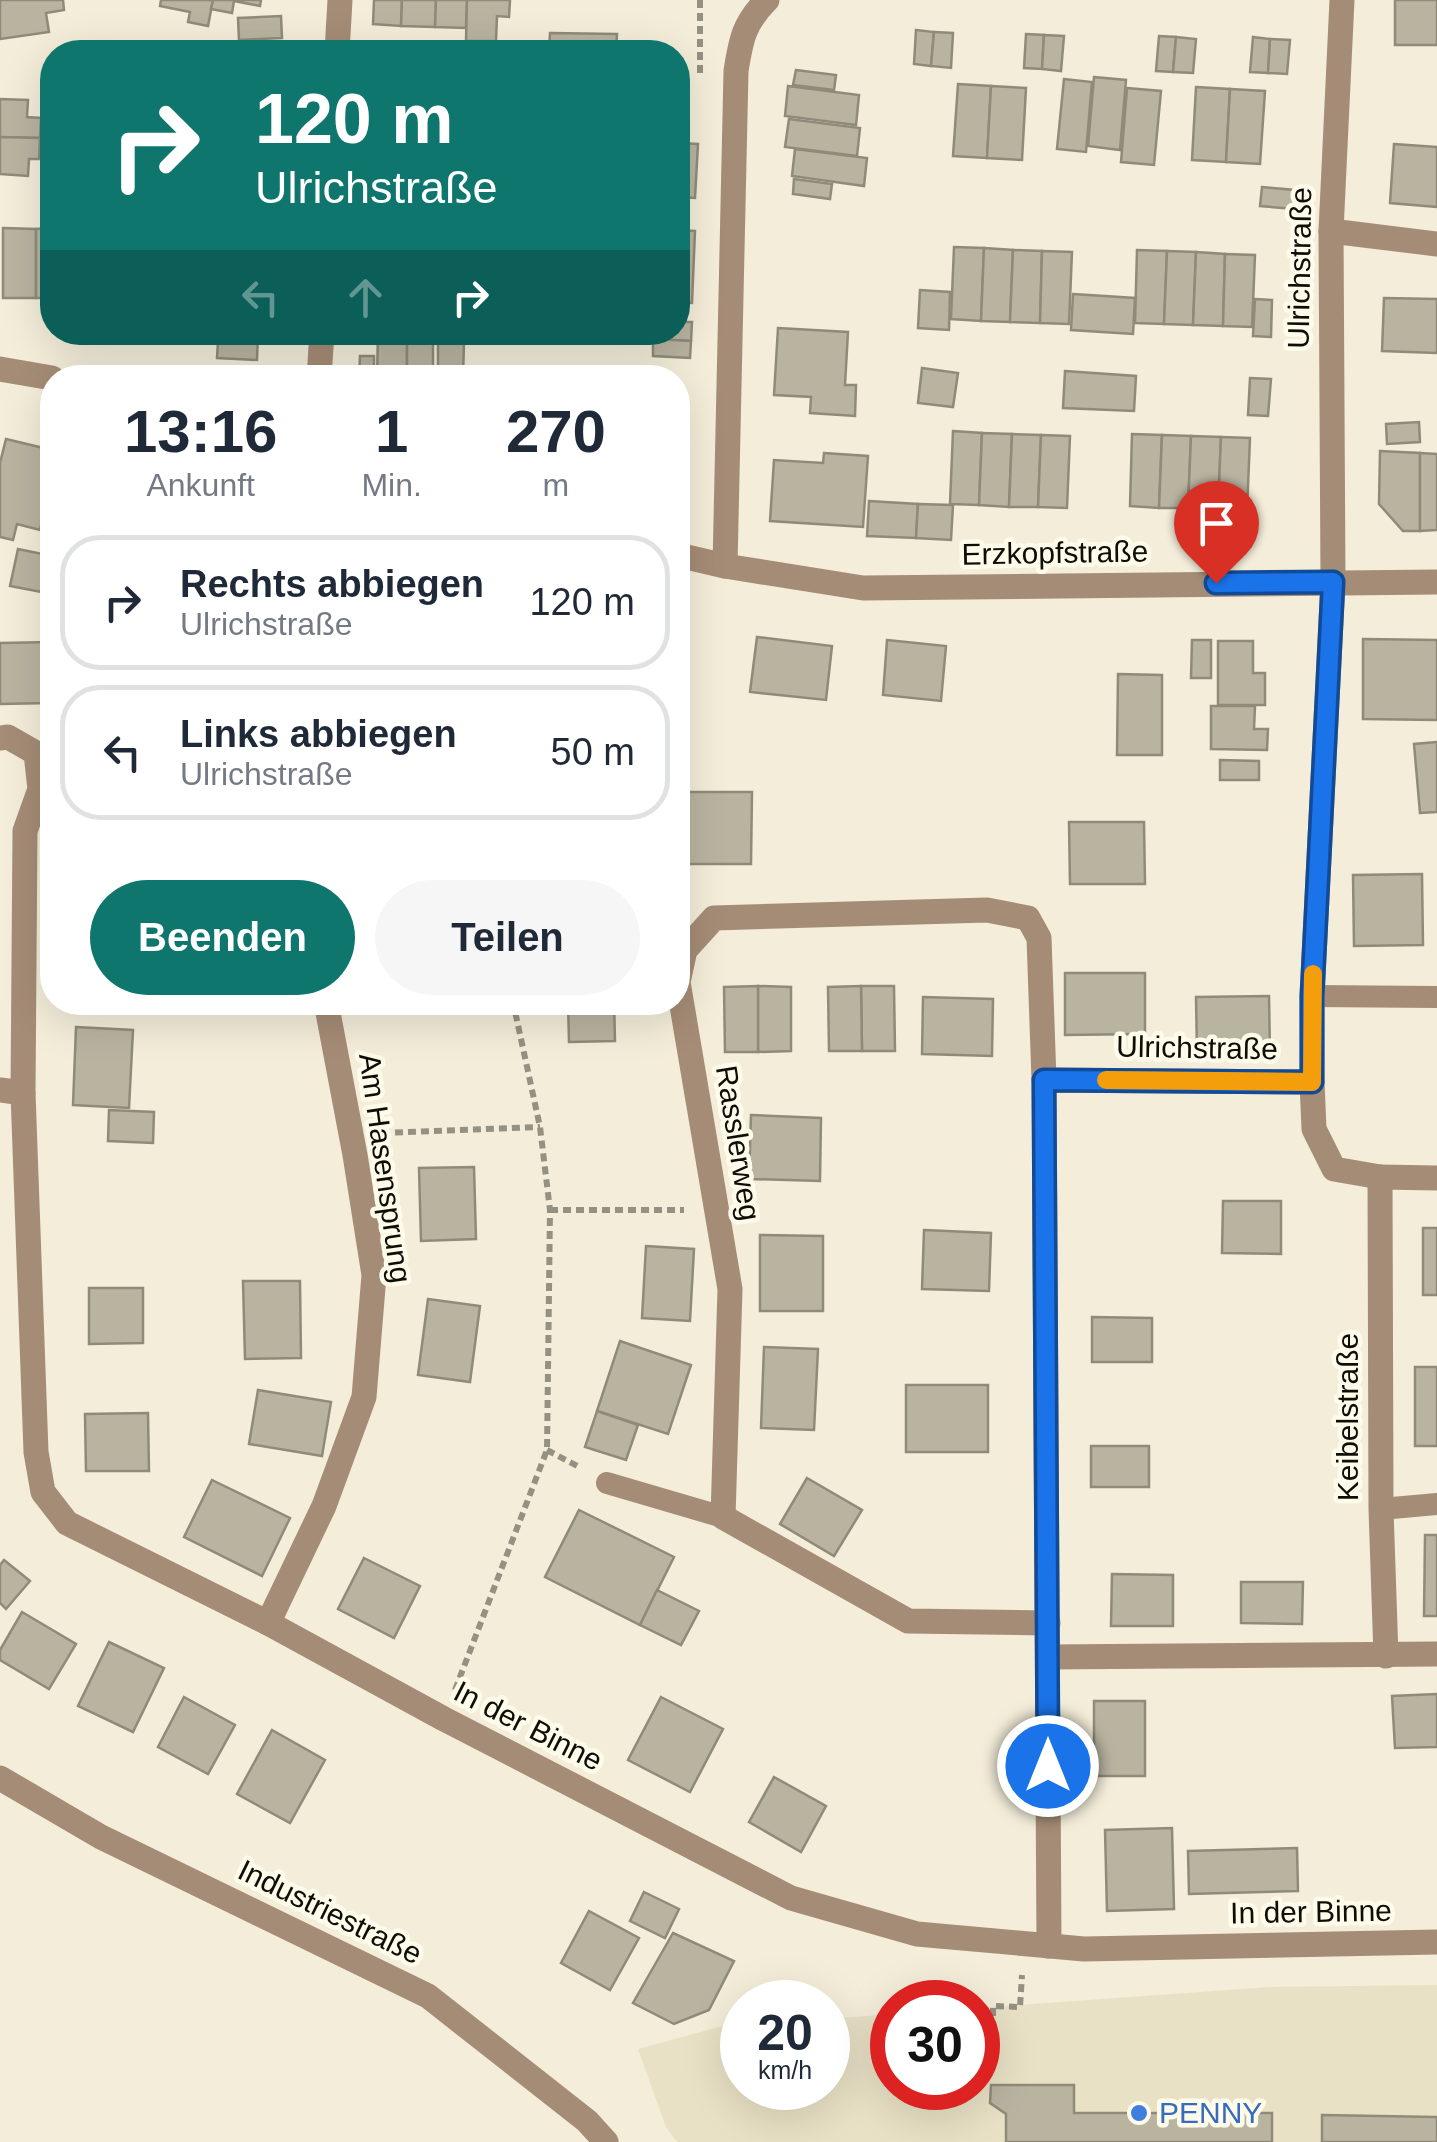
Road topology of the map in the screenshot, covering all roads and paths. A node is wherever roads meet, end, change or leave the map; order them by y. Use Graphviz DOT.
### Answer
graph roads {
  1 [pos="340,0"];
  2 [pos="768,0"];
  3 [pos="1342,0"];
  4 [pos="338,40"];
  5 [pos="1331,231"];
  6 [pos="1437,244"];
  7 [pos="0,369"];
  8 [pos="40,376"];
  9 [pos="690,558"];
  10 [pos="726,566"];
  11 [pos="1333,582"];
  12 [pos="1437,582"];
  13 [pos="0,738"];
  14 [pos="40,827"];
  15 [pos="25,831"];
  16 [pos="690,938"];
  17 [pos="1312,996"];
  18 [pos="1437,996"];
  19 [pos="328,1015"];
  20 [pos="516,1015"];
  21 [pos="683,1015"];
  22 [pos="1044,1080"];
  23 [pos="1312,1082"];
  24 [pos="12,1092"];
  25 [pos="540,1127"];
  26 [pos="351,1134"];
  27 [pos="1380,1177"];
  28 [pos="1437,1178"];
  29 [pos="550,1210"];
  30 [pos="715,1210"];
  31 [pos="608,1483"];
  32 [pos="1437,1504"];
  33 [pos="1381,1509"];
  34 [pos="723,1518"];
  35 [pos="268,1622"];
  36 [pos="1048,1623"];
  37 [pos="1437,1654"];
  38 [pos="1386,1656"];
  39 [pos="1048,1657"];
  40 [pos="444,1719"];
  41 [pos="0,1778"];
  42 [pos="1437,1942"];
  43 [pos="1037,1945"];
  44 [pos="1000,2006"];
  45 [pos="606,2142"];
  1 -- 4 [label="street"];
  2 -- 10 [label="street"];
  3 -- 5 [label="street, Ulrichstraße"];
  5 -- 6 [label="street"];
  5 -- 11 [label="street, Ulrichstraße"];
  7 -- 8 [label="street"];
  9 -- 10 [label="street, Erzkopfstraße"];
  10 -- 11 [label="street, Erzkopfstraße"];
  11 -- 12 [label="street, Erzkopfstraße"];
  11 -- 17 [label="street, Ulrichstraße"];
  13 -- 15 [label="street"];
  14 -- 15 [label="street"];
  15 -- 24 [label="street"];
  16 -- 22 [label="street, Rasslerweg"];
  17 -- 18 [label="lane"];
  17 -- 23 [label="street, Ulrichstraße"];
  19 -- 26 [label="street, Am Hasensprung"];
  20 -- 25 [label="path"];
  21 -- 30 [label="street, Rasslerweg"];
  22 -- 23 [label="street, Ulrichstraße"];
  22 -- 36 [label="street"];
  23 -- 27 [label="street"];
  24 -- 35 [label="street, In der Binne"];
  25 -- 26 [label="path"];
  25 -- 29 [label="path"];
  26 -- 35 [label="street, Am Hasensprung"];
  27 -- 28 [label="street"];
  27 -- 33 [label="street, Keibelstraße"];
  29 -- 30 [label="path"];
  29 -- 40 [label="path"];
  30 -- 34 [label="street, Rasslerweg"];
  31 -- 34 [label="lane"];
  32 -- 33 [label="lane"];
  33 -- 38 [label="street, Keibelstraße"];
  34 -- 36 [label="street"];
  35 -- 40 [label="street, In der Binne"];
  36 -- 39 [label="street"];
  37 -- 38 [label="street"];
  38 -- 39 [label="street"];
  39 -- 43 [label="street"];
  40 -- 43 [label="street, In der Binne"];
  41 -- 45 [label="street, Industriestraße"];
  42 -- 43 [label="street, In der Binne"];
  43 -- 44 [label="path"];
}
